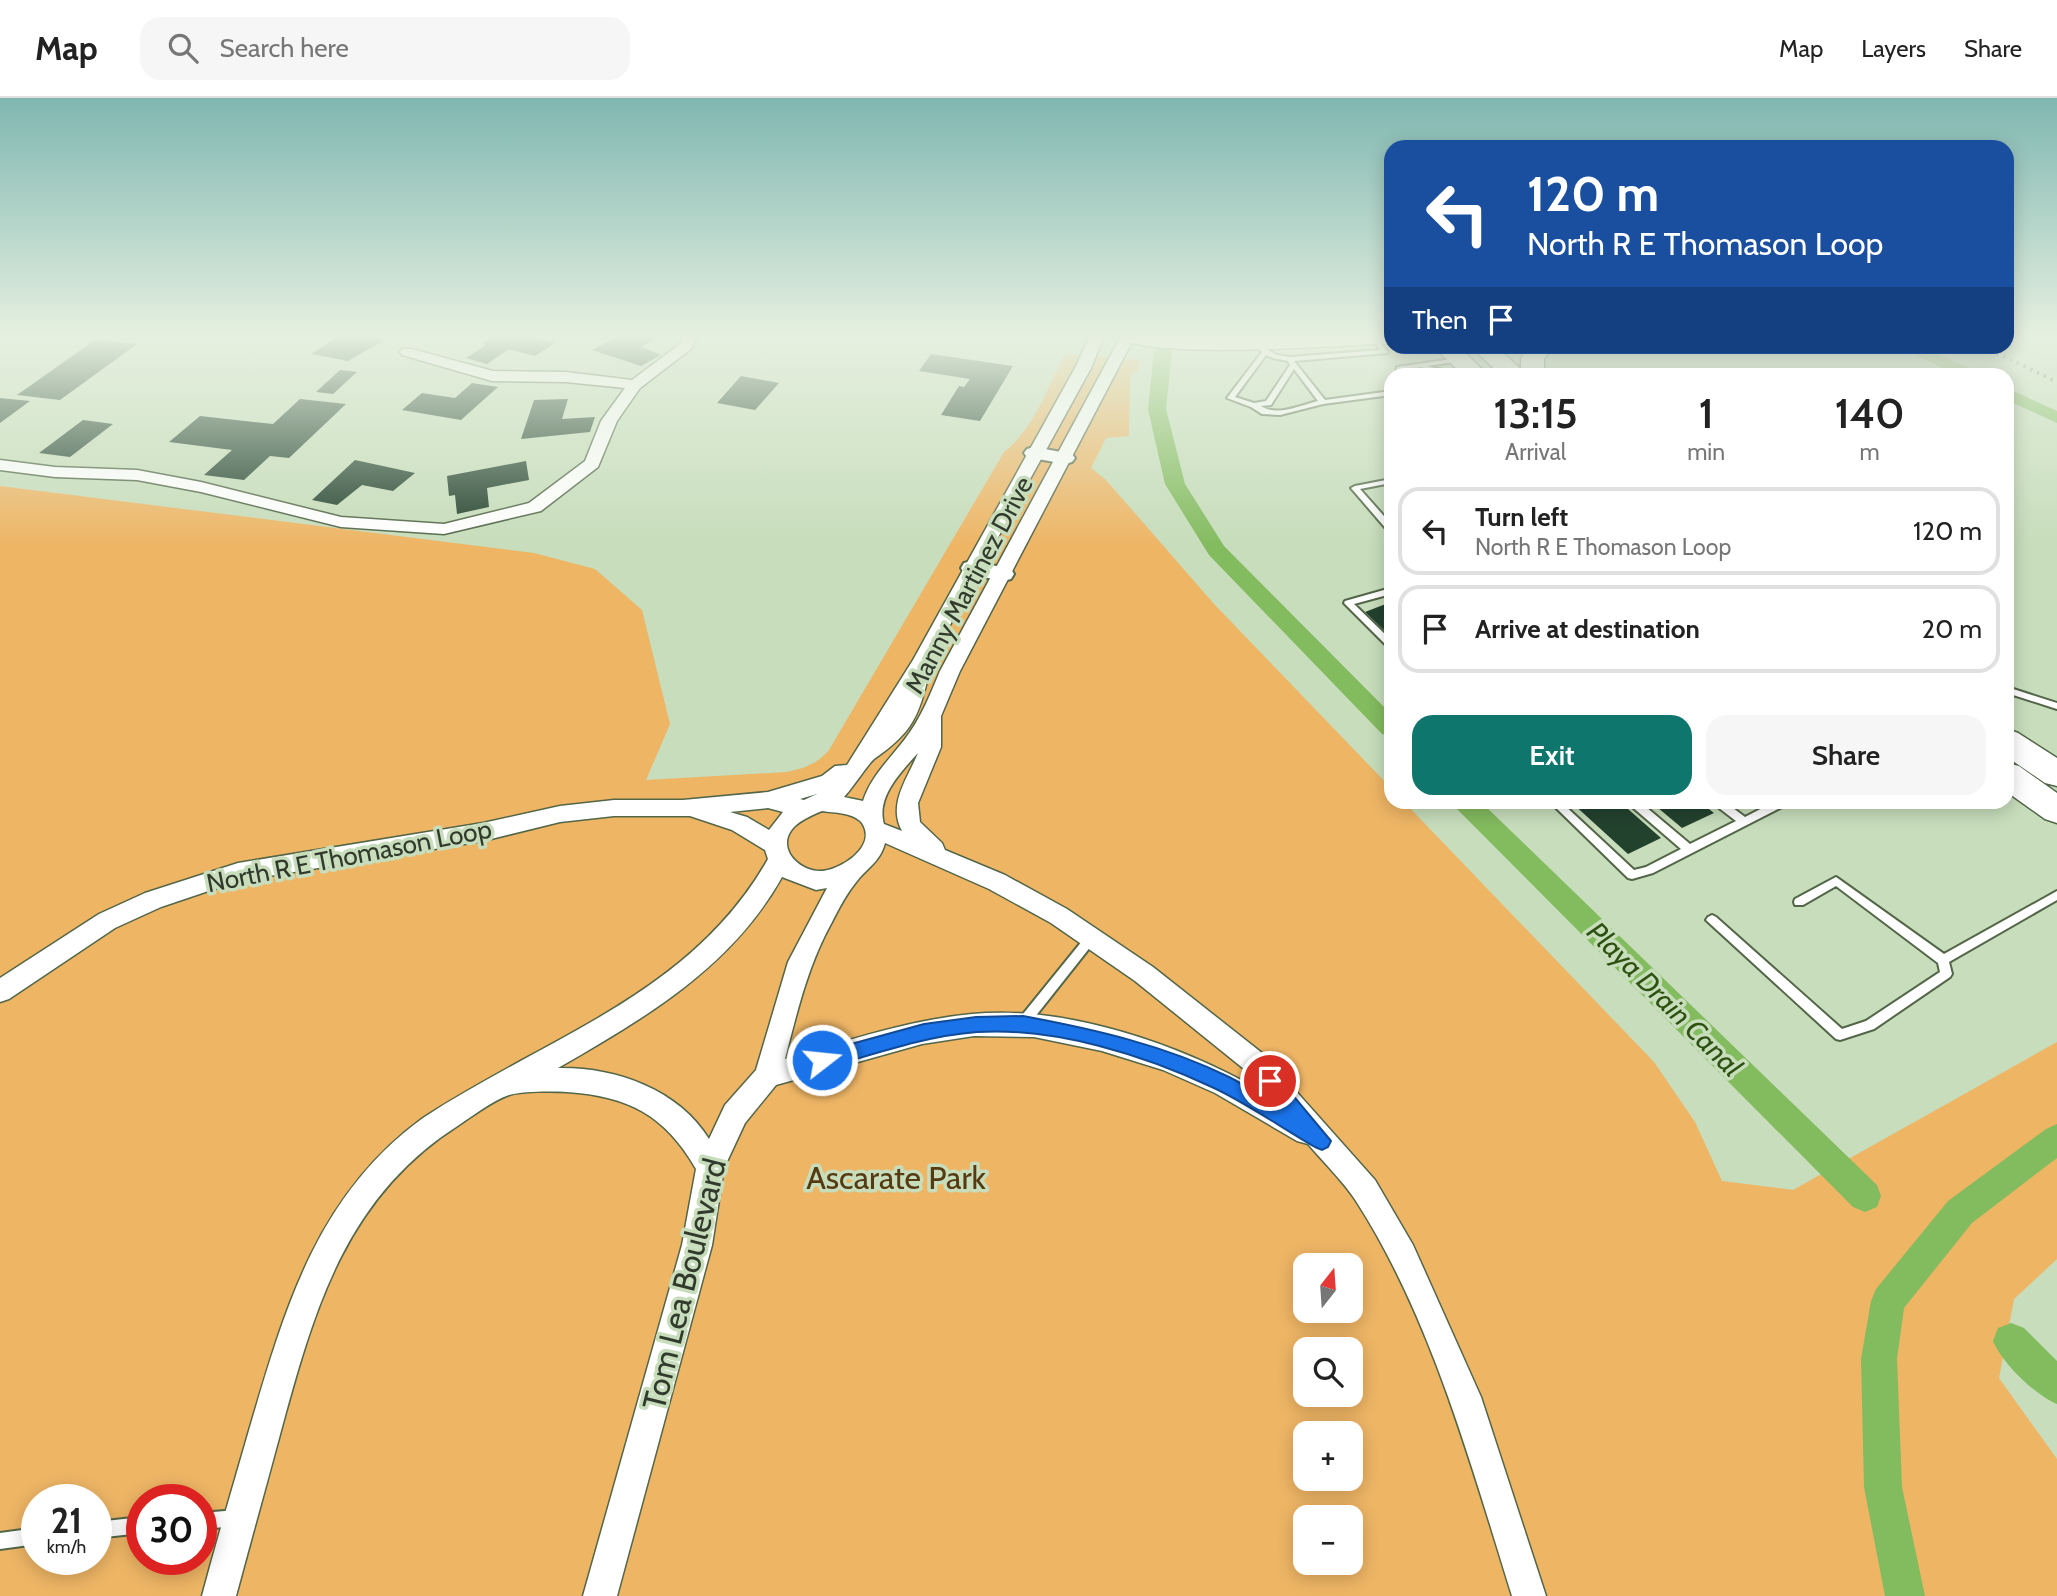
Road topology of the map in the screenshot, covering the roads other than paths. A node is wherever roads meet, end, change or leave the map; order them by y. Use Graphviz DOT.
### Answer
graph roads {
  1 [pos="620,406"];
  2 [pos="1061,406"];
  3 [pos="1092,406"];
  4 [pos="1255,406"];
  5 [pos="1307,406"];
  6 [pos="1034,453"];
  7 [pos="1065,458"];
  8 [pos="0,465"];
  9 [pos="1384,482"];
  10 [pos="1384,521"];
  11 [pos="972,568"];
  12 [pos="1003,574"];
  13 [pos="1384,593"];
  14 [pos="1384,638"];
  15 [pos="2014,692"];
  16 [pos="2057,706"];
  17 [pos="933,712"];
  18 [pos="2014,746"];
  19 [pos="861,760"];
  20 [pos="2057,774"];
  21 [pos="2014,780"];
  22 [pos="768,800"];
  23 [pos="813,806"];
  24 [pos="683,808"];
  25 [pos="1562,809"];
  26 [pos="1642,809"];
  27 [pos="1728,809"];
  28 [pos="1768,809"];
  29 [pos="2057,810"];
  30 [pos="1743,821"];
  31 [pos="873,823"];
  32 [pos="1689,850"];
  33 [pos="778,852"];
  34 [pos="957,864"];
  35 [pos="849,874"];
  36 [pos="2057,894"];
  37 [pos="1799,902"];
  38 [pos="1712,920"];
  39 [pos="1091,938"];
  40 [pos="1943,961"];
  41 [pos="0,991"];
  42 [pos="1023,1023"];
  43 [pos="768,1076"];
  44 [pos="502,1085"];
  45 [pos="1322,1141"];
  46 [pos="710,1167"];
  47 [pos="240,1518"];
  48 [pos="217,1520"];
  49 [pos="21,1538"];
  50 [pos="0,1541"];
  51 [pos="219,1596"];
  52 [pos="600,1596"];
  53 [pos="1529,1596"];
  1 -- 8 [label="street"];
  2 -- 6 [label="street, Manny Martinez Drive"];
  3 -- 7 [label="street, Manny Martinez Drive"];
  4 -- 5 [label="lane"];
  6 -- 7 [label="street"];
  6 -- 11 [label="street, Manny Martinez Drive"];
  7 -- 12 [label="street, Manny Martinez Drive"];
  9 -- 10 [label="lane"];
  11 -- 12 [label="street"];
  11 -- 19 [label="street, Manny Martinez Drive"];
  12 -- 17 [label="street, Manny Martinez Drive"];
  13 -- 14 [label="lane"];
  15 -- 16 [label="lane"];
  17 -- 31 [label="street, Manny Martinez Drive"];
  17 -- 34 [label="street"];
  18 -- 20 [label="main road"];
  19 -- 22 [label="street"];
  19 -- 23 [label="street"];
  21 -- 29 [label="main road"];
  22 -- 23 [label="street, North R E Thomason Loop"];
  22 -- 24 [label="street, North R E Thomason Loop"];
  23 -- 31 [label="street"];
  23 -- 33 [label="street"];
  24 -- 33 [label="street, North R E Thomason Loop"];
  24 -- 41 [label="street, North R E Thomason Loop"];
  25 -- 32 [label="lane"];
  26 -- 32 [label="lane"];
  27 -- 30 [label="lane"];
  28 -- 30 [label="lane"];
  30 -- 32 [label="lane"];
  31 -- 34 [label="street"];
  31 -- 35 [label="street"];
  33 -- 35 [label="street"];
  33 -- 44 [label="street"];
  34 -- 39 [label="street"];
  35 -- 43 [label="street, Tom Lea Boulevard"];
  36 -- 40 [label="lane"];
  37 -- 40 [label="lane"];
  38 -- 40 [label="lane"];
  39 -- 42 [label="lane"];
  39 -- 45 [label="street"];
  42 -- 43 [label="street"];
  42 -- 45 [label="street"];
  43 -- 46 [label="street, Tom Lea Boulevard"];
  44 -- 46 [label="street"];
  44 -- 47 [label="street"];
  45 -- 53 [label="street"];
  46 -- 52 [label="street, Tom Lea Boulevard"];
  47 -- 48 [label="lane"];
  47 -- 51 [label="street"];
  49 -- 50 [label="lane"];
}
